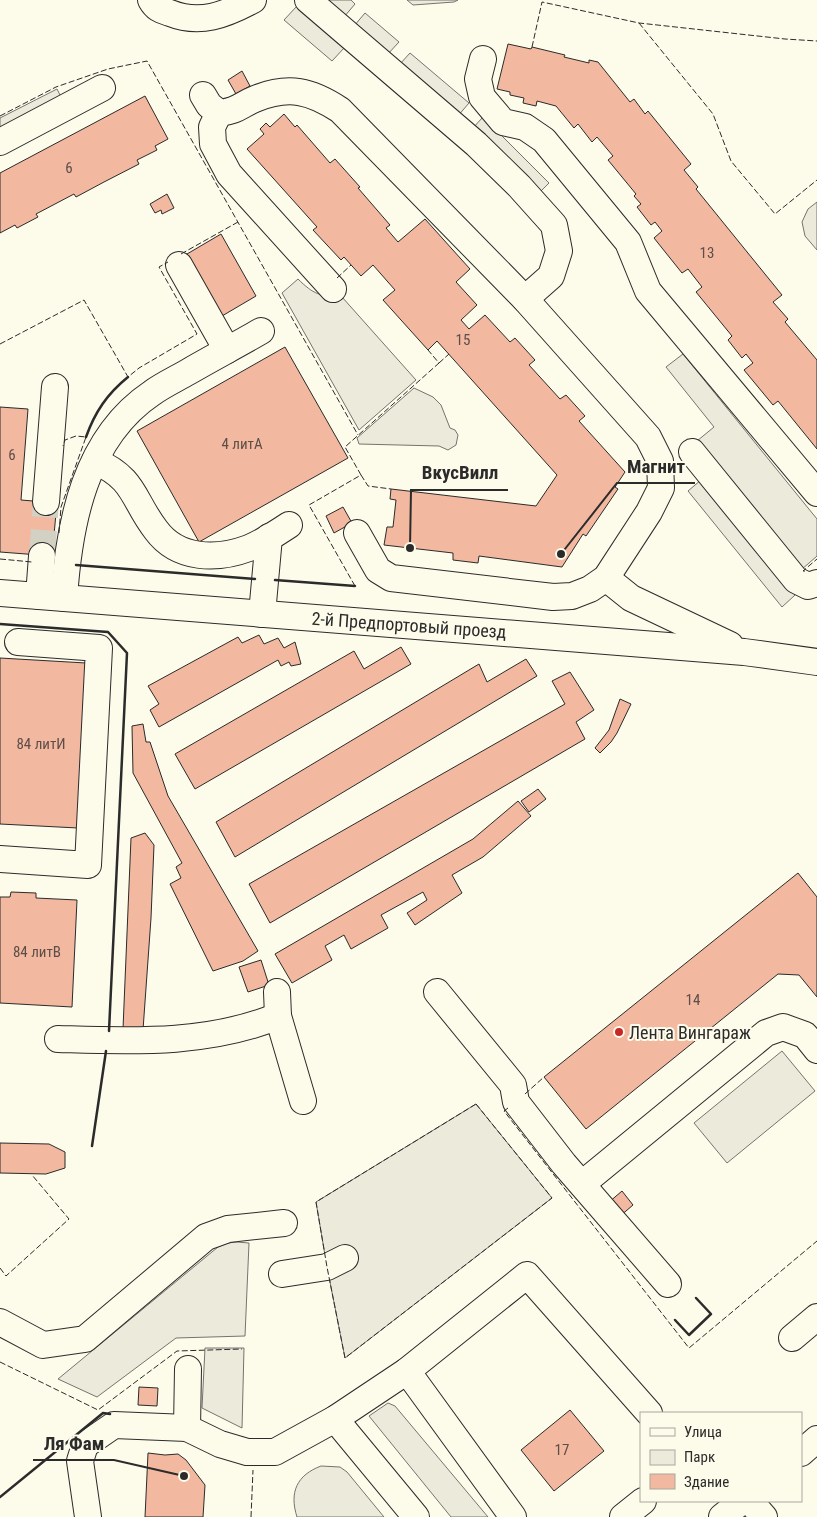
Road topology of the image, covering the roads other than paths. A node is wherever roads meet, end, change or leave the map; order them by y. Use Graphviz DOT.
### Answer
graph roads {
  1 [pos="151,0"];
  2 [pos="253,0"];
  3 [pos="308,0"];
  4 [pos="483,59"];
  5 [pos="102,88"];
  6 [pos="0,142"];
  7 [pos="179,265"];
  8 [pos="333,289"];
  9 [pos="525,299"];
  10 [pos="261,331"];
  11 [pos="227,350"];
  12 [pos="55,387"];
  13 [pos="692,452"];
  14 [pos="95,461"];
  15 [pos="817,493"];
  16 [pos="46,502"];
  17 [pos="357,534"];
  18 [pos="42,556"];
  19 [pos="606,578"];
  20 [pos="817,583"];
  21 [pos="0,593"];
  22 [pos="51,597"];
  23 [pos="262,614"];
  24 [pos="18,642"];
  25 [pos="744,652"];
  26 [pos="817,662"];
  27 [pos="0,859"];
  28 [pos="437,992"];
  29 [pos="58,1039"];
  30 [pos="817,1050"];
  31 [pos="303,1101"];
  32 [pos="582,1184"];
  33 [pos="284,1222"];
  34 [pos="344,1258"];
  35 [pos="282,1274"];
  36 [pos="668,1284"];
  37 [pos="817,1317"];
  38 [pos="0,1322"];
  39 [pos="792,1338"];
  40 [pos="188,1369"];
  41 [pos="408,1371"];
  42 [pos="649,1412"];
  43 [pos="335,1419"];
  44 [pos="187,1428"];
  45 [pos="817,1440"];
  46 [pos="802,1452"];
  47 [pos="643,1502"];
  48 [pos="741,1502"];
  49 [pos="751,1502"];
  50 [pos="88,1517"];
  51 [pos="416,1517"];
  52 [pos="513,1517"];
  53 [pos="623,1517"];
  54 [pos="722,1517"];
  55 [pos="764,1517"];
  1 -- 2 [label="street"];
  3 -- 9 [label="street"];
  4 -- 15 [label="street"];
  5 -- 6 [label="street"];
  7 -- 11 [label="street"];
  8 -- 9 [label="street"];
  9 -- 19 [label="street"];
  10 -- 11 [label="street"];
  11 -- 14 [label="street"];
  12 -- 16 [label="street"];
  13 -- 20 [label="street"];
  14 -- 22 [label="street"];
  14 -- 23 [label="street"];
  17 -- 19 [label="street"];
  18 -- 22 [label="street"];
  19 -- 25 [label="street"];
  21 -- 22 [label="street, 2-й Предпортовый проезд"];
  22 -- 23 [label="street, 2-й Предпортовый проезд"];
  23 -- 25 [label="street, 2-й Предпортовый проезд"];
  24 -- 27 [label="street"];
  25 -- 26 [label="street, 2-й Предпортовый проезд"];
  28 -- 32 [label="street"];
  29 -- 31 [label="street"];
  30 -- 32 [label="street"];
  32 -- 36 [label="street"];
  33 -- 38 [label="street"];
  34 -- 35 [label="street"];
  37 -- 39 [label="street"];
  40 -- 44 [label="street"];
  41 -- 42 [label="street"];
  41 -- 43 [label="street"];
  41 -- 52 [label="street"];
  43 -- 44 [label="street"];
  43 -- 51 [label="street"];
  44 -- 50 [label="street"];
  45 -- 46 [label="street"];
  47 -- 53 [label="street"];
  48 -- 54 [label="street"];
  49 -- 55 [label="street"];
}
